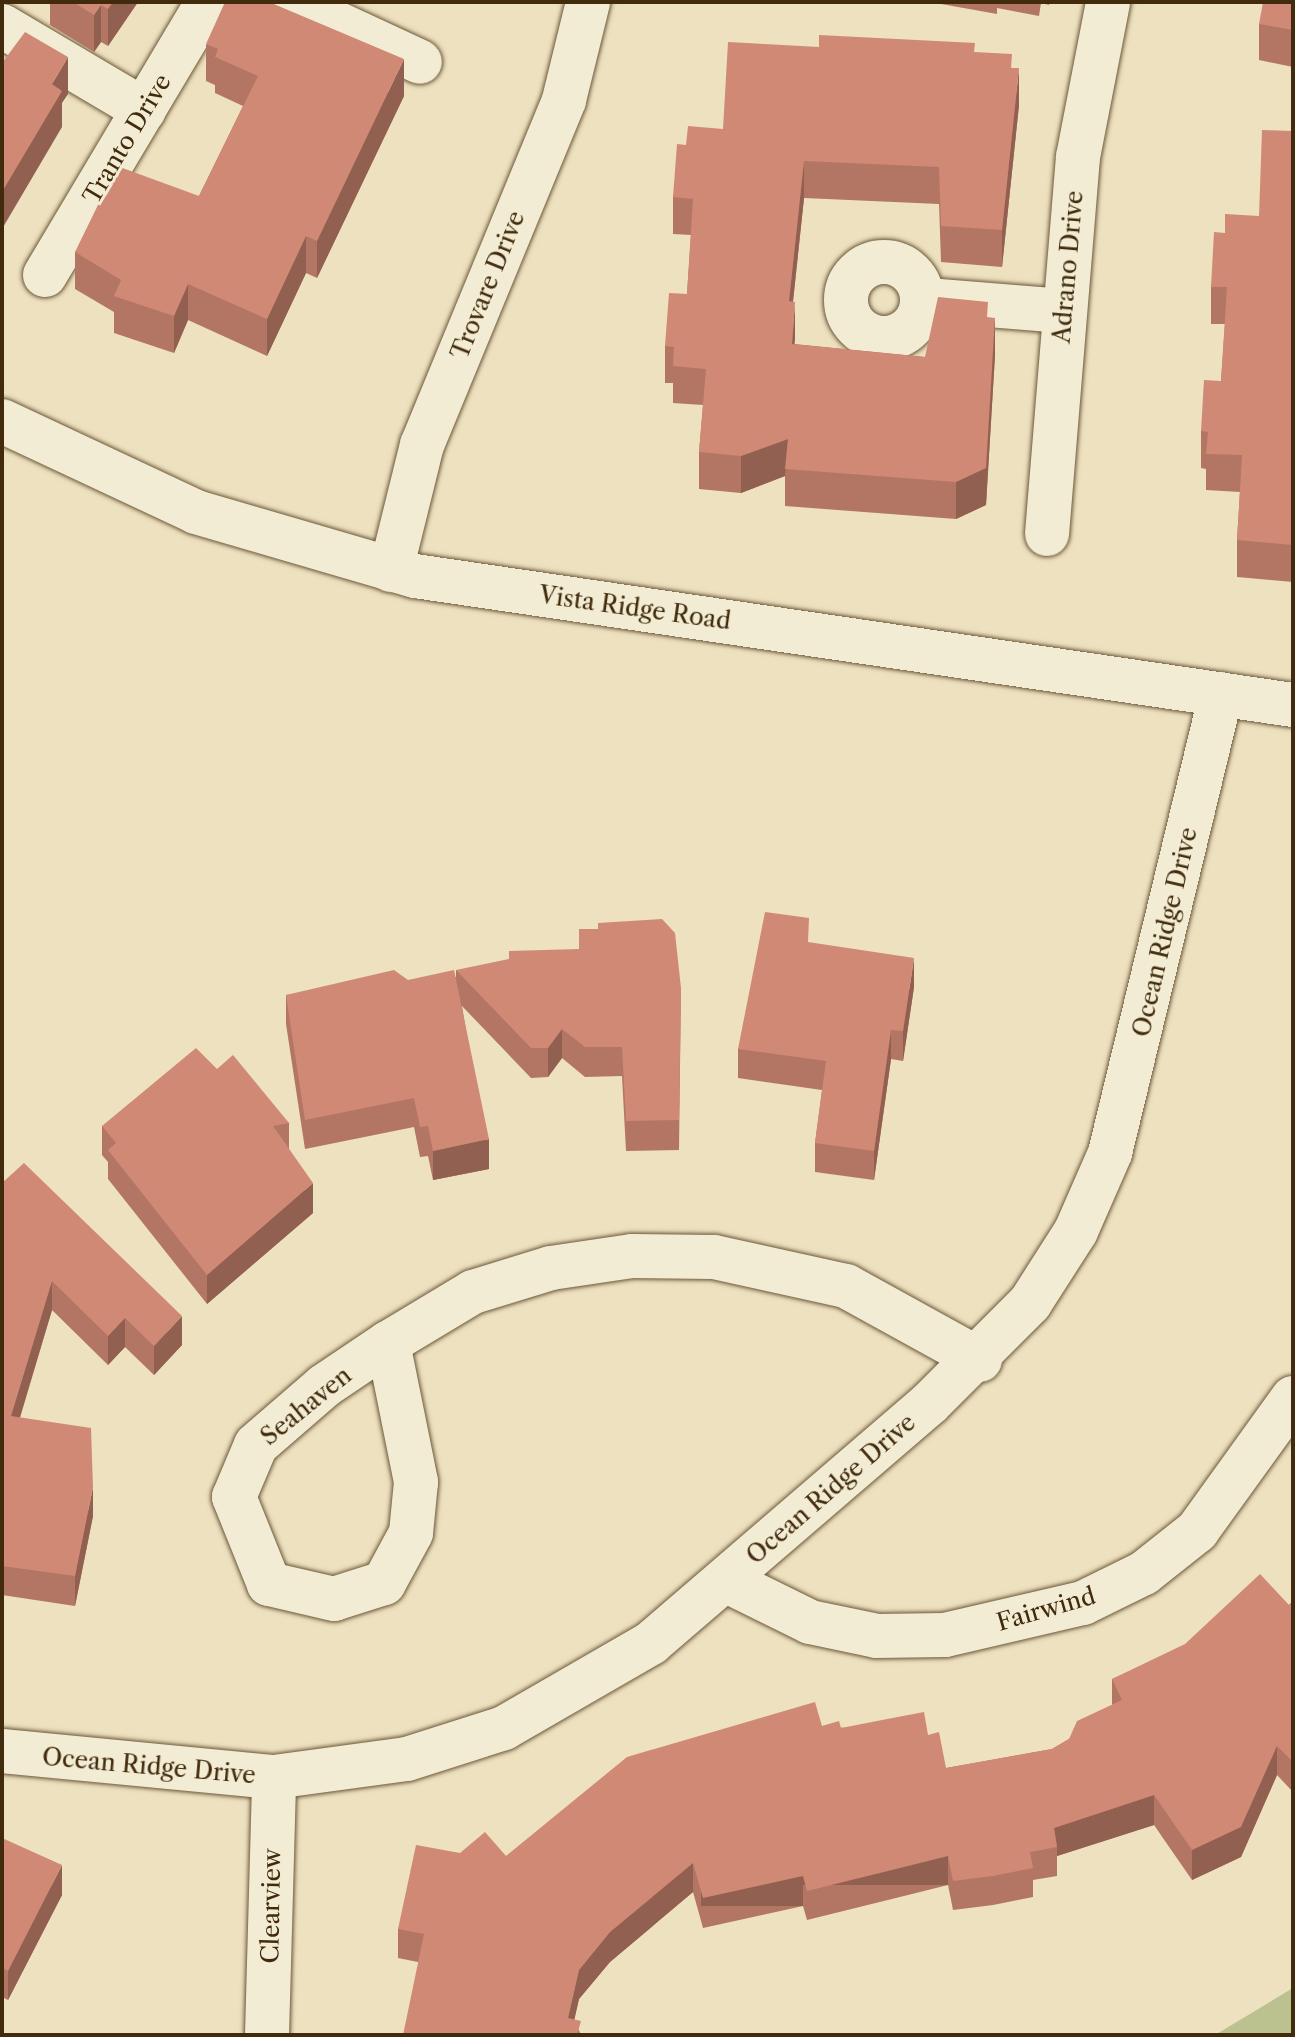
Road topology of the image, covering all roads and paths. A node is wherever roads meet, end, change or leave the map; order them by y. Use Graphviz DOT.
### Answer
graph roads {
  1 [pos="208,2"];
  2 [pos="291,2"];
  3 [pos="588,2"];
  4 [pos="1108,2"];
  5 [pos="2,26"];
  6 [pos="420,62"];
  7 [pos="144,110"];
  8 [pos="45,275"];
  9 [pos="923,300"];
  10 [pos="1064,311"];
  11 [pos="2,421"];
  12 [pos="1047,534"];
  13 [pos="391,570"];
  14 [pos="1221,694"];
  15 [pos="1293,705"];
  16 [pos="388,1343"];
  17 [pos="980,1360"];
  18 [pos="1293,1398"];
  19 [pos="725,1580"];
  20 [pos="2,1751"];
  21 [pos="274,1777"];
  22 [pos="267,2035"];
  1 -- 7 [label="street, Tranto Drive"];
  2 -- 6 [label="street"];
  3 -- 13 [label="street, Trovare Drive"];
  4 -- 10 [label="street, Adrano Drive"];
  5 -- 7 [label="street"];
  7 -- 8 [label="street, Tranto Drive"];
  9 -- 10 [label="street"];
  10 -- 12 [label="street, Adrano Drive"];
  11 -- 13 [label="street, Vista Ridge Road"];
  13 -- 14 [label="street, Vista Ridge Road"];
  14 -- 15 [label="street, Vista Ridge Road"];
  14 -- 17 [label="street, Ocean Ridge Drive"];
  16 -- 16 [label="street, Seahaven"];
  16 -- 17 [label="street, Seahaven"];
  17 -- 19 [label="street, Ocean Ridge Drive"];
  18 -- 19 [label="street, Fairwind"];
  19 -- 21 [label="street, Ocean Ridge Drive"];
  20 -- 21 [label="street, Ocean Ridge Drive"];
  21 -- 22 [label="street, Clearview"];
}
